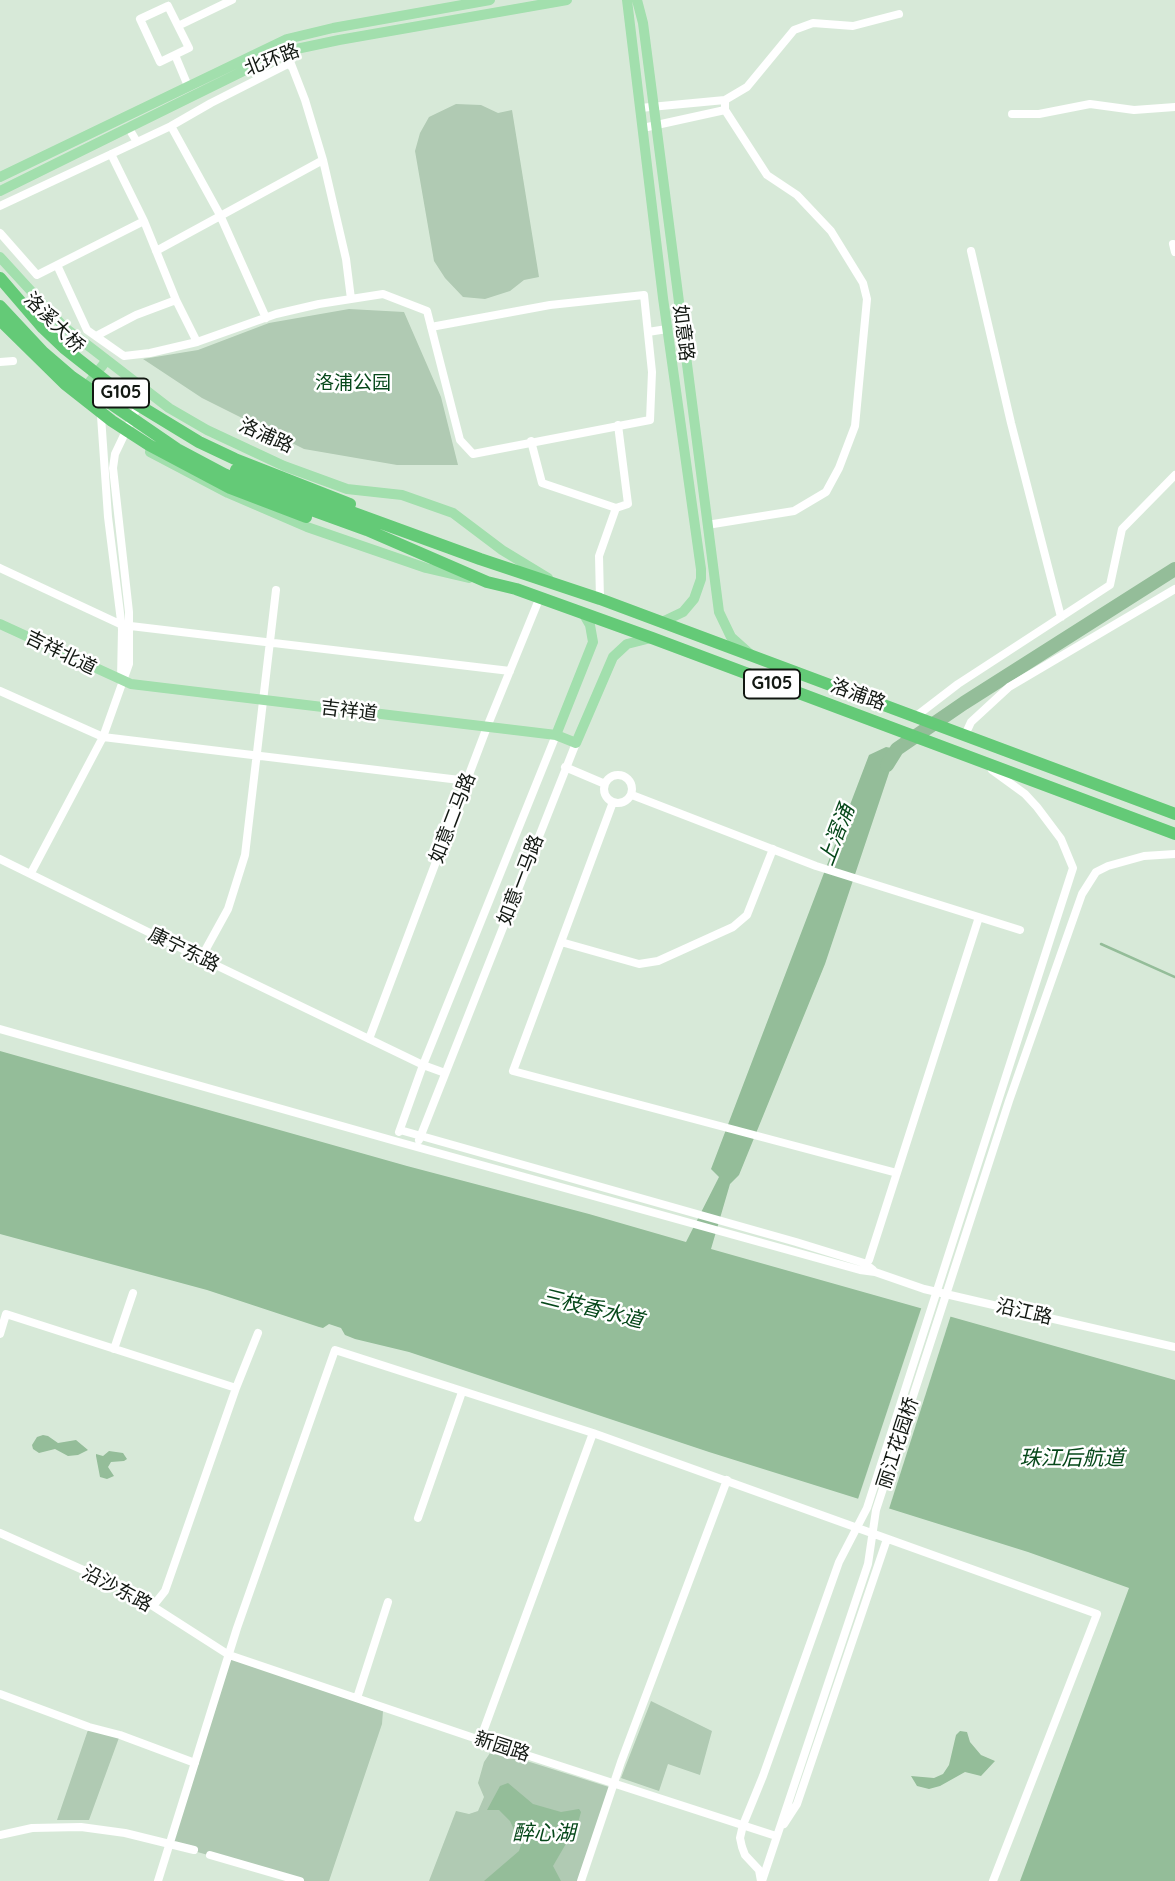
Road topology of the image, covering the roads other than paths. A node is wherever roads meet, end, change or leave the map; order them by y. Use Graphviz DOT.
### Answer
graph roads {
  1 [pos="232,0"];
  2 [pos="490,0"];
  3 [pos="566,0"];
  4 [pos="627,0"];
  5 [pos="637,0"];
  6 [pos="900,14"];
  7 [pos="178,26"];
  8 [pos="286,51"];
  9 [pos="175,55"];
  10 [pos="292,67"];
  11 [pos="188,86"];
  12 [pos="725,100"];
  13 [pos="654,107"];
  14 [pos="1175,107"];
  15 [pos="640,108"];
  16 [pos="725,110"];
  17 [pos="1012,114"];
  18 [pos="657,125"];
  19 [pos="171,126"];
  20 [pos="128,127"];
  21 [pos="643,128"];
  22 [pos="137,142"];
  23 [pos="111,154"];
  24 [pos="323,160"];
  25 [pos="0,177"];
  26 [pos="0,191"];
  27 [pos="0,206"];
  28 [pos="220,215"];
  29 [pos="144,221"];
  30 [pos="0,233"];
  31 [pos="156,251"];
  32 [pos="971,251"];
  33 [pos="0,257"];
  34 [pos="57,265"];
  35 [pos="0,278"];
  36 [pos="0,295"];
  37 [pos="351,299"];
  38 [pos="176,300"];
  39 [pos="0,306"];
  40 [pos="266,317"];
  41 [pos="0,321"];
  42 [pos="431,327"];
  43 [pos="667,329"];
  44 [pos="648,332"];
  45 [pos="96,336"];
  46 [pos="197,342"];
  47 [pos="106,361"];
  48 [pos="0,362"];
  49 [pos="13,362"];
  50 [pos="140,386"];
  51 [pos="78,398"];
  52 [pos="169,408"];
  53 [pos="101,416"];
  54 [pos="618,425"];
  55 [pos="125,436"];
  56 [pos="531,442"];
  57 [pos="147,450"];
  58 [pos="1175,475"];
  59 [pos="262,486"];
  60 [pos="616,508"];
  61 [pos="707,525"];
  62 [pos="0,568"];
  63 [pos="488,582"];
  64 [pos="553,582"];
  65 [pos="1175,589"];
  66 [pos="276,590"];
  67 [pos="540,597"];
  68 [pos="600,599"];
  69 [pos="583,613"];
  70 [pos="1061,617"];
  71 [pos="662,622"];
  72 [pos="0,624"];
  73 [pos="126,625"];
  74 [pos="652,638"];
  75 [pos="269,642"];
  76 [pos="752,656"];
  77 [pos="510,671"];
  78 [pos="121,682"];
  79 [pos="0,691"];
  80 [pos="264,701"];
  81 [pos="915,717"];
  82 [pos="487,727"];
  83 [pos="556,734"];
  84 [pos="965,735"];
  85 [pos="103,737"];
  86 [pos="576,743"];
  87 [pos="257,756"];
  88 [pos="985,764"];
  89 [pos="565,767"];
  90 [pos="468,781"];
  91 [pos="605,784"];
  92 [pos="632,795"];
  93 [pos="613,802"];
  94 [pos="1175,814"];
  95 [pos="1175,834"];
  96 [pos="773,849"];
  97 [pos="1175,854"];
  98 [pos="0,859"];
  99 [pos="31,873"];
  100 [pos="979,918"];
  101 [pos="1020,930"];
  102 [pos="561,942"];
  103 [pos="201,958"];
  104 [pos="0,1029"];
  105 [pos="369,1039"];
  106 [pos="423,1065"];
  107 [pos="445,1073"];
  108 [pos="1005,1099"];
  109 [pos="400,1130"];
  110 [pos="420,1136"];
  111 [pos="395,1141"];
  112 [pos="416,1147"];
  113 [pos="897,1173"];
  114 [pos="693,1218"];
  115 [pos="869,1260"];
  116 [pos="133,1293"];
  117 [pos="257,1333"];
  118 [pos="0,1335"];
  119 [pos="1175,1347"];
  120 [pos="114,1349"];
  121 [pos="236,1388"];
  122 [pos="462,1392"];
  123 [pos="593,1433"];
  124 [pos="727,1480"];
  125 [pos="418,1518"];
  126 [pos="0,1533"];
  127 [pos="887,1539"];
  128 [pos="388,1602"];
  129 [pos="153,1606"];
  130 [pos="229,1655"];
  131 [pos="0,1694"];
  132 [pos="357,1698"];
  133 [pos="480,1740"];
  134 [pos="195,1763"];
  135 [pos="614,1783"];
  136 [pos="743,1825"];
  137 [pos="0,1835"];
  138 [pos="776,1836"];
  139 [pos="169,1844"];
  140 [pos="194,1850"];
  141 [pos="210,1855"];
  142 [pos="158,1881"];
  143 [pos="300,1881"];
  144 [pos="581,1881"];
  145 [pos="762,1881"];
  146 [pos="993,1881"];
  1 -- 7 [label="street"];
  2 -- 11 [label="main road, 北环路"];
  3 -- 8 [label="main road, 北环路"];
  4 -- 15 [label="main road, 如意路"];
  5 -- 13 [label="main road, 如意路"];
  6 -- 12 [label="street"];
  7 -- 9 [label="street"];
  7 -- 9 [label="street"];
  8 -- 10 [label="street"];
  8 -- 20 [label="main road, 北环路"];
  9 -- 11 [label="street"];
  10 -- 19 [label="street"];
  10 -- 24 [label="street"];
  11 -- 25 [label="main road, 北环路"];
  12 -- 13 [label="street"];
  12 -- 16 [label="street"];
  13 -- 15 [label="street"];
  13 -- 18 [label="main road, 如意路"];
  14 -- 17 [label="street"];
  15 -- 21 [label="main road, 如意路"];
  16 -- 18 [label="street"];
  16 -- 61 [label="street"];
  18 -- 21 [label="street"];
  18 -- 61 [label="main road, 如意路"];
  19 -- 22 [label="street"];
  19 -- 28 [label="street"];
  20 -- 22 [label="street"];
  20 -- 26 [label="main road, 北环路"];
  21 -- 43 [label="main road, 如意路"];
  22 -- 23 [label="street"];
  23 -- 27 [label="street"];
  23 -- 29 [label="street"];
  24 -- 28 [label="street"];
  24 -- 37 [label="street"];
  28 -- 31 [label="street"];
  28 -- 40 [label="street"];
  29 -- 31 [label="street"];
  29 -- 34 [label="street"];
  30 -- 34 [label="street"];
  31 -- 38 [label="street"];
  32 -- 70 [label="street"];
  33 -- 47 [label="main road, 洛浦路"];
  34 -- 45 [label="street"];
  35 -- 59 [label="highway, G105"];
  36 -- 59 [label="highway, 洛溪大桥"];
  37 -- 40 [label="street"];
  37 -- 42 [label="street"];
  38 -- 45 [label="street"];
  38 -- 46 [label="street"];
  39 -- 59 [label="highway, 洛溪大桥"];
  40 -- 46 [label="street"];
  41 -- 51 [label="main road, 洛浦路"];
  41 -- 59 [label="highway, G105"];
  42 -- 44 [label="street"];
  42 -- 56 [label="street"];
  43 -- 44 [label="street"];
  43 -- 71 [label="main road, 如意路"];
  44 -- 54 [label="street"];
  45 -- 46 [label="street"];
  47 -- 50 [label="main road, 洛浦路"];
  47 -- 51 [label="main road"];
  48 -- 49 [label="street"];
  50 -- 52 [label="main road, 洛浦路"];
  50 -- 55 [label="street"];
  51 -- 53 [label="main road, 洛浦路"];
  52 -- 57 [label="main road"];
  52 -- 64 [label="main road, 洛浦路"];
  53 -- 55 [label="main road, 洛浦路"];
  53 -- 73 [label="street"];
  54 -- 56 [label="street"];
  54 -- 60 [label="street"];
  55 -- 57 [label="main road, 洛浦路"];
  55 -- 73 [label="street"];
  56 -- 60 [label="street"];
  57 -- 63 [label="main road, 洛浦路"];
  58 -- 70 [label="street"];
  59 -- 63 [label="highway"];
  59 -- 64 [label="highway"];
  60 -- 68 [label="street"];
  61 -- 76 [label="main road, 如意路"];
  62 -- 73 [label="street"];
  63 -- 67 [label="highway, 洛浦路 / G105"];
  64 -- 68 [label="highway, 洛浦路 / G105"];
  65 -- 84 [label="street"];
  66 -- 75 [label="street"];
  67 -- 69 [label="highway, 洛浦路 / G105"];
  67 -- 77 [label="street, 如意二马路"];
  68 -- 71 [label="highway, 洛浦路 / G105"];
  69 -- 74 [label="highway, 洛浦路 / G105"];
  69 -- 83 [label="main road, 如意一马路"];
  70 -- 81 [label="street"];
  71 -- 76 [label="highway, 洛浦路 / G105"];
  72 -- 78 [label="main road, 吉祥北道"];
  73 -- 75 [label="street"];
  73 -- 78 [label="street"];
  74 -- 86 [label="main road, 如意一马路"];
  74 -- 88 [label="highway, 洛浦路 / G105"];
  75 -- 77 [label="street"];
  75 -- 80 [label="street"];
  76 -- 81 [label="highway, 洛浦路 / G105"];
  77 -- 82 [label="street, 如意二马路"];
  78 -- 80 [label="main road, 吉祥道"];
  78 -- 85 [label="street"];
  79 -- 85 [label="street"];
  80 -- 82 [label="main road, 吉祥道"];
  80 -- 87 [label="street"];
  81 -- 84 [label="highway, 洛浦路 / G105"];
  82 -- 83 [label="main road, 吉祥道"];
  82 -- 90 [label="street, 如意二马路"];
  83 -- 86 [label="main road, 吉祥道"];
  83 -- 106 [label="street, 如意一马路"];
  84 -- 94 [label="highway, 洛浦路 / G105"];
  85 -- 87 [label="street"];
  85 -- 99 [label="street"];
  86 -- 89 [label="street, 如意一马路"];
  87 -- 90 [label="street"];
  87 -- 103 [label="street"];
  88 -- 95 [label="highway, 洛浦路 / G105"];
  88 -- 108 [label="street"];
  89 -- 91 [label="street"];
  89 -- 107 [label="street, 如意一马路"];
  90 -- 105 [label="street, 如意二马路"];
  91 -- 92 [label="street"];
  91 -- 93 [label="street"];
  92 -- 93 [label="street"];
  92 -- 96 [label="street"];
  93 -- 102 [label="street"];
  96 -- 100 [label="street"];
  96 -- 102 [label="street"];
  97 -- 108 [label="street"];
  98 -- 99 [label="street, 康宁东路"];
  99 -- 103 [label="street, 康宁东路"];
  100 -- 101 [label="street"];
  100 -- 113 [label="street"];
  102 -- 113 [label="street"];
  103 -- 105 [label="street, 康宁东路"];
  104 -- 111 [label="street"];
  105 -- 106 [label="street, 康宁东路"];
  106 -- 107 [label="street, 康宁东路"];
  106 -- 109 [label="street, 如意一马路"];
  107 -- 110 [label="street, 如意一马路"];
  108 -- 136 [label="street, 丽江花园桥"];
  108 -- 138 [label="street, 丽江花园桥"];
  109 -- 110 [label="street"];
  109 -- 111 [label="street, 如意一马路"];
  110 -- 112 [label="street, 如意一马路"];
  110 -- 114 [label="street"];
  111 -- 112 [label="street"];
  112 -- 114 [label="street"];
  113 -- 115 [label="street"];
  114 -- 119 [label="street, 沿江路"];
  116 -- 120 [label="street"];
  117 -- 121 [label="street"];
  118 -- 120 [label="street"];
  120 -- 121 [label="street"];
  121 -- 129 [label="street"];
  122 -- 123 [label="street"];
  122 -- 125 [label="street"];
  122 -- 130 [label="street"];
  123 -- 124 [label="street"];
  123 -- 133 [label="street"];
  124 -- 127 [label="street"];
  124 -- 135 [label="street"];
  126 -- 129 [label="street, 沿沙东路"];
  127 -- 138 [label="street"];
  127 -- 146 [label="street"];
  128 -- 132 [label="street"];
  129 -- 130 [label="street, 沿沙东路"];
  130 -- 132 [label="street, 新园路"];
  130 -- 134 [label="street"];
  131 -- 134 [label="street"];
  132 -- 133 [label="street, 新园路"];
  133 -- 135 [label="street, 新园路"];
  134 -- 139 [label="street"];
  135 -- 136 [label="street, 新园路"];
  135 -- 144 [label="street"];
  136 -- 138 [label="street, 新园路"];
  136 -- 145 [label="street"];
  137 -- 139 [label="street"];
  138 -- 145 [label="street, 丽江花园桥"];
  139 -- 140 [label="street"];
  139 -- 142 [label="street"];
  141 -- 143 [label="street"];
}
